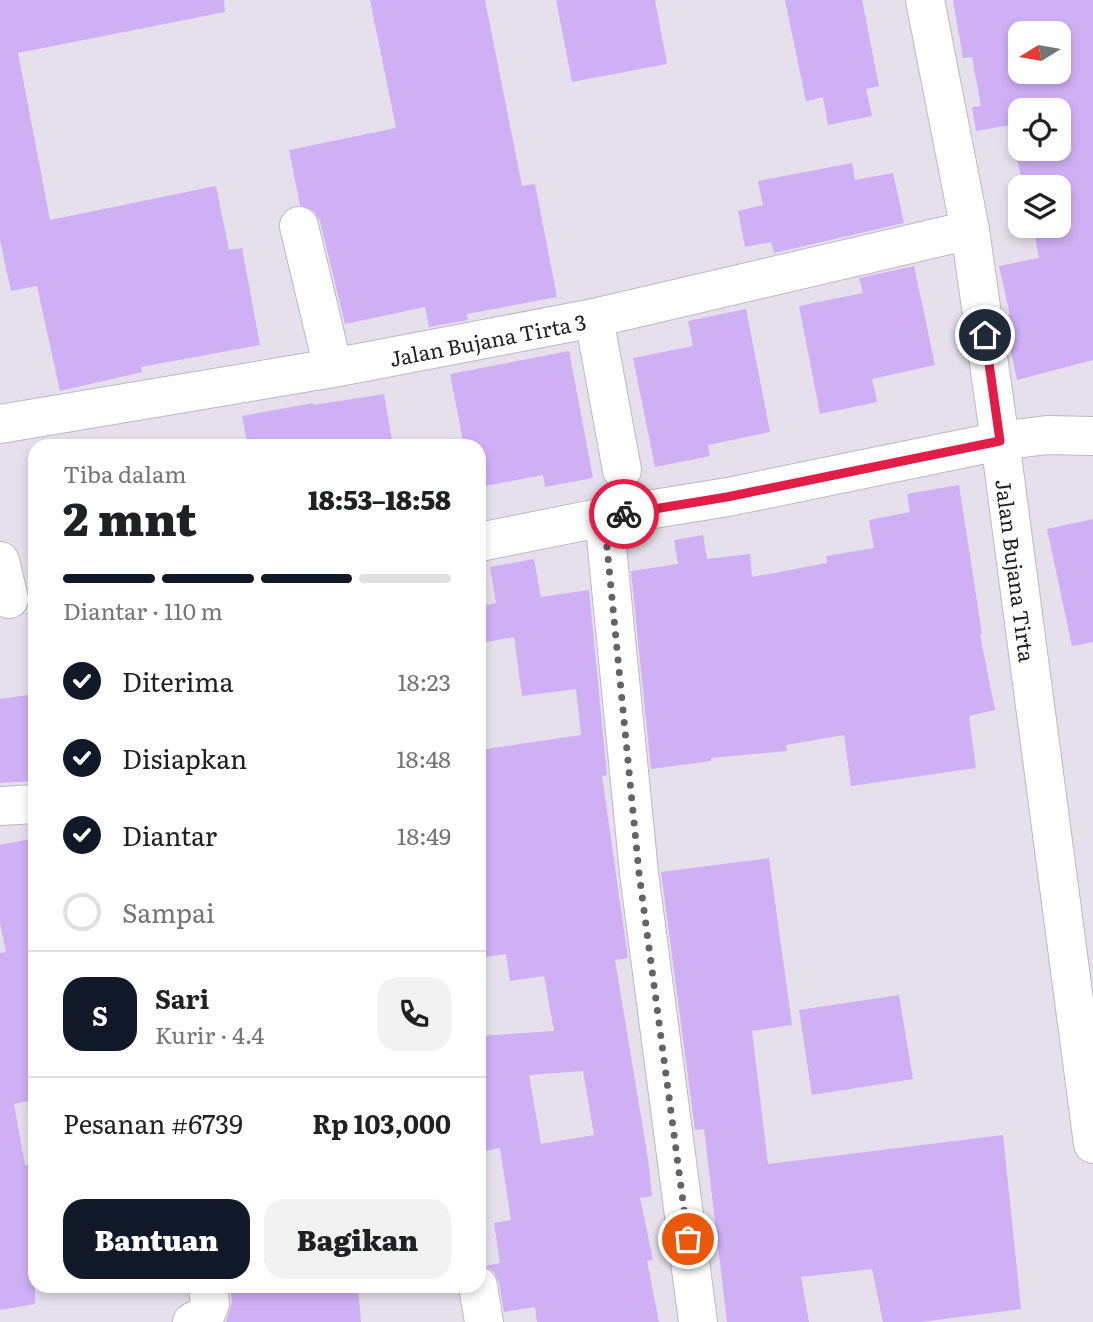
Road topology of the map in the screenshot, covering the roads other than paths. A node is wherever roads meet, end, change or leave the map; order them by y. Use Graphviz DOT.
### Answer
graph roads {
  1 [pos="925,0"];
  2 [pos="299,226"];
  3 [pos="970,230"];
  4 [pos="594,318"];
  5 [pos="333,368"];
  6 [pos="0,424"];
  7 [pos="1093,436"];
  8 [pos="1000,441"];
  9 [pos="622,470"];
  10 [pos="604,517"];
  11 [pos="486,541"];
  12 [pos="0,561"];
  13 [pos="15,600"];
  14 [pos="28,804"];
  15 [pos="0,806"];
  16 [pos="1093,1144"];
  17 [pos="209,1293"];
  18 [pos="479,1293"];
  19 [pos="192,1322"];
  20 [pos="484,1322"];
  21 [pos="698,1322"];
  1 -- 3 [label="street, Jalan Bujana Tirta"];
  2 -- 5 [label="street"];
  3 -- 4 [label="street, Jalan Bujana Tirta 3"];
  3 -- 8 [label="street, Jalan Bujana Tirta"];
  4 -- 5 [label="street, Jalan Bujana Tirta 3"];
  4 -- 9 [label="street"];
  5 -- 6 [label="street, Jalan Bujana Tirta 3"];
  7 -- 8 [label="street"];
  8 -- 10 [label="street"];
  8 -- 16 [label="street, Jalan Bujana Tirta"];
  10 -- 11 [label="street"];
  10 -- 21 [label="street"];
  12 -- 13 [label="street"];
  14 -- 15 [label="street"];
  17 -- 19 [label="street"];
  18 -- 20 [label="street"];
}
